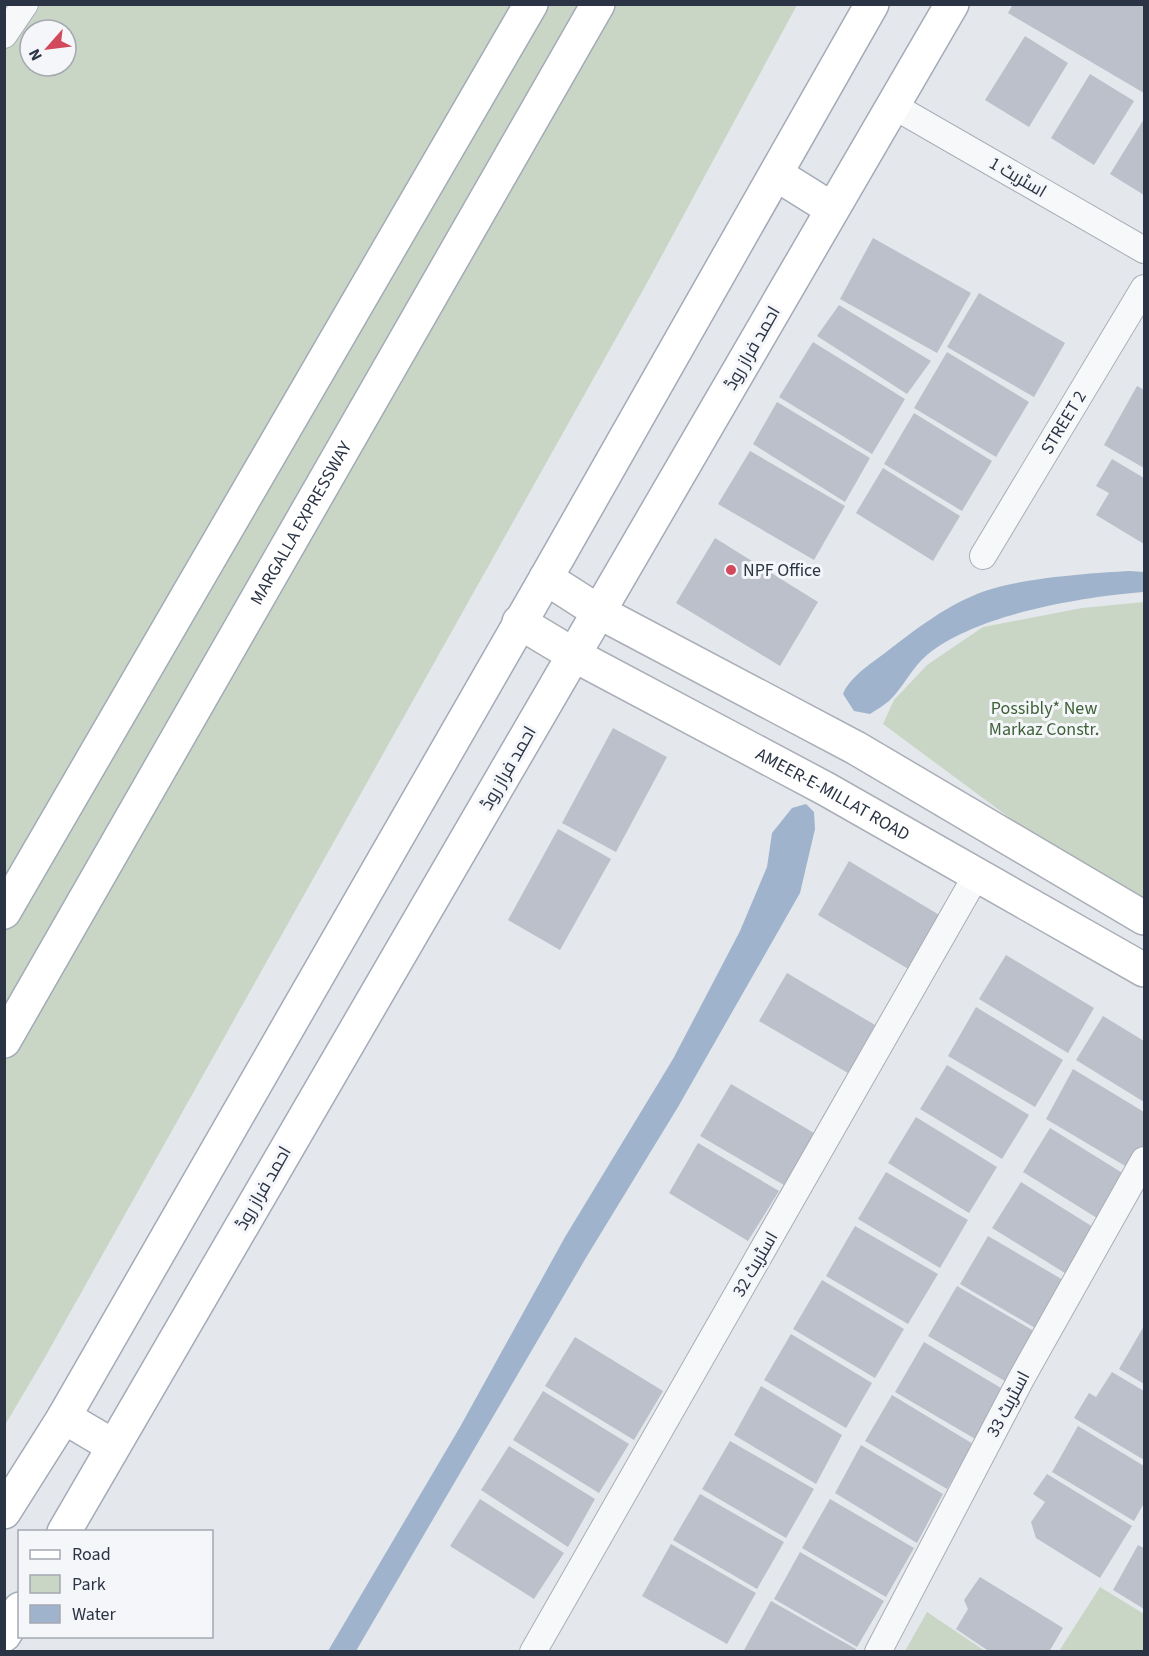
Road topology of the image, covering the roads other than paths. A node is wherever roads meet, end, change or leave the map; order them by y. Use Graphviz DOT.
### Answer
graph roads {
  1 [pos="24,4"];
  2 [pos="531,4"];
  3 [pos="598,4"];
  4 [pos="872,4"];
  5 [pos="952,4"];
  6 [pos="4,35"];
  7 [pos="892,105"];
  8 [pos="776,174"];
  9 [pos="832,209"];
  10 [pos="1144,250"];
  11 [pos="1144,288"];
  12 [pos="983,556"];
  13 [pos="546,578"];
  14 [pos="599,612"];
  15 [pos="519,622"];
  16 [pos="574,655"];
  17 [pos="976,876"];
  18 [pos="4,912"];
  19 [pos="1144,918"];
  20 [pos="1144,970"];
  21 [pos="4,1041"];
  22 [pos="1144,1160"];
  23 [pos="64,1417"];
  24 [pos="113,1446"];
  25 [pos="4,1512"];
  26 [pos="65,1530"];
  27 [pos="18,1612"];
  28 [pos="4,1635"];
  29 [pos="533,1652"];
  30 [pos="878,1652"];
  1 -- 6 [label="street"];
  2 -- 18 [label="main road"];
  3 -- 21 [label="main road, MARGALLA EXPRESSWAY"];
  4 -- 8 [label="main road"];
  5 -- 7 [label="main road, احمد فراز روڈ"];
  7 -- 9 [label="main road, احمد فراز روڈ"];
  7 -- 10 [label="street, اسٹریٹ 1"];
  8 -- 9 [label="main road"];
  8 -- 13 [label="main road"];
  9 -- 14 [label="main road, احمد فراز روڈ"];
  11 -- 12 [label="street, STREET 2"];
  13 -- 14 [label="main road"];
  13 -- 15 [label="main road"];
  14 -- 16 [label="main road, احمد فراز روڈ"];
  14 -- 19 [label="main road"];
  15 -- 16 [label="main road, AMEER-E-MILLAT ROAD"];
  15 -- 23 [label="main road"];
  16 -- 17 [label="main road, AMEER-E-MILLAT ROAD"];
  16 -- 24 [label="main road, احمد فراز روڈ"];
  17 -- 20 [label="main road, AMEER-E-MILLAT ROAD"];
  17 -- 29 [label="street, اسٹریٹ 32"];
  22 -- 30 [label="street, اسٹریٹ 33"];
  23 -- 24 [label="main road"];
  23 -- 25 [label="main road"];
  24 -- 26 [label="main road, احمد فراز روڈ"];
  27 -- 28 [label="main road"];
}
